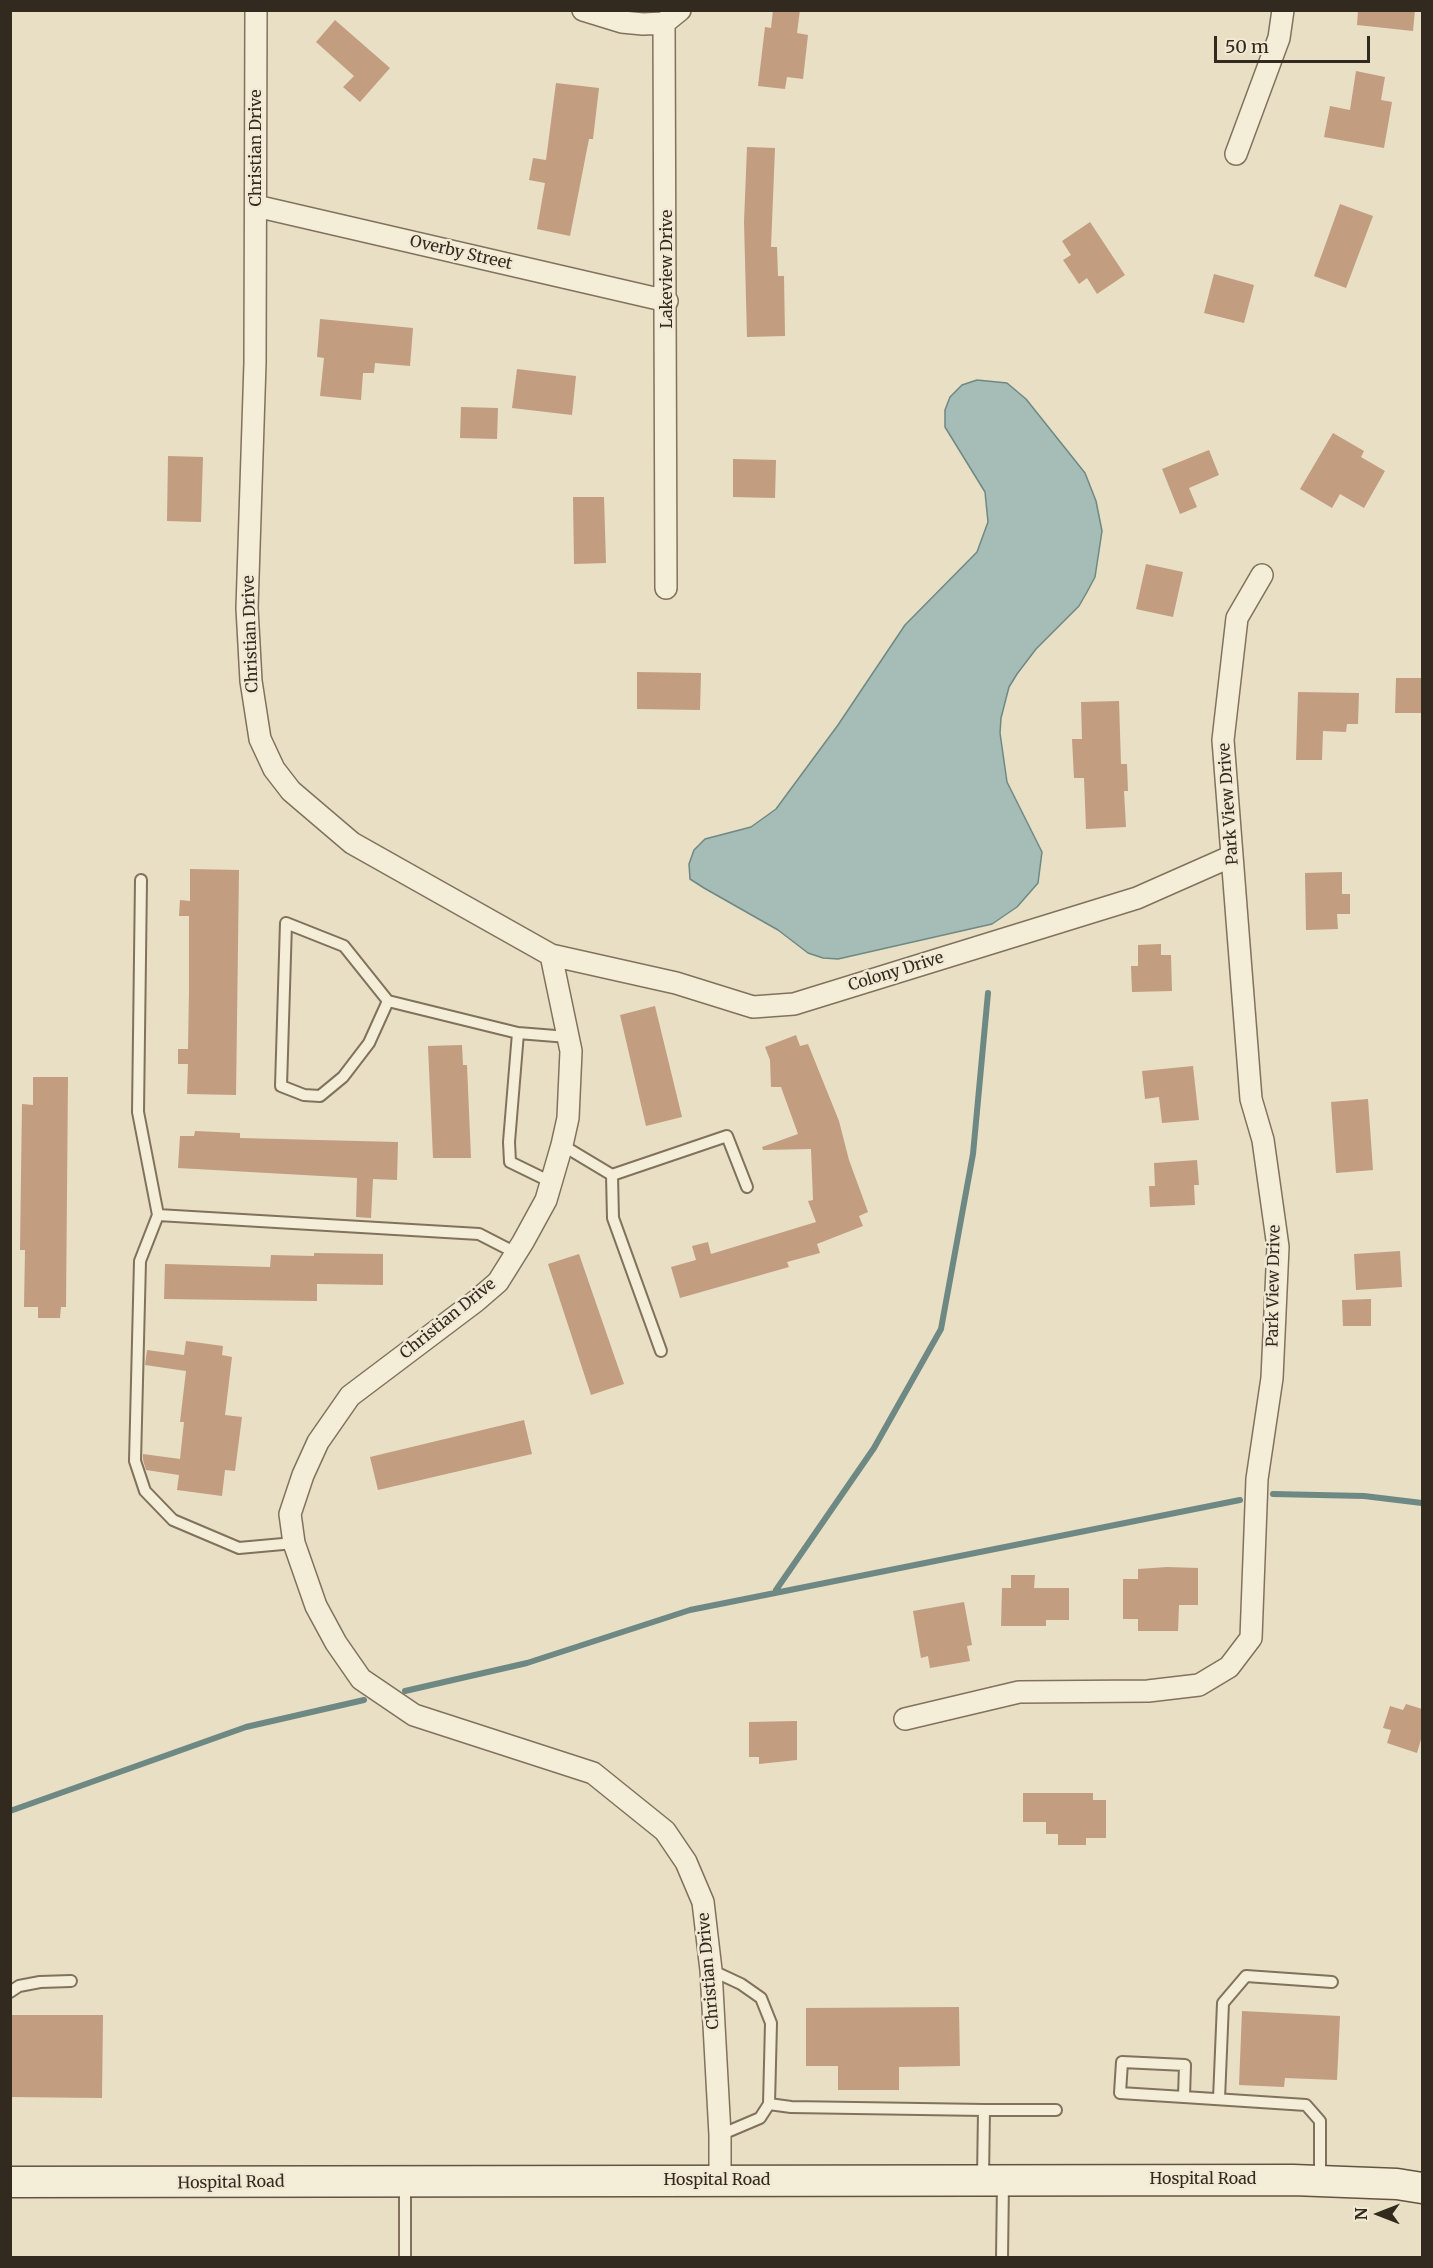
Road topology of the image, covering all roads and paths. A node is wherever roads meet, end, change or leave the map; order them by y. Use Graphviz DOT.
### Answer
graph roads {
  1 [pos="256,10"];
  2 [pos="583,10"];
  3 [pos="1283,10"];
  4 [pos="672,17"];
  5 [pos="1236,154"];
  6 [pos="255,206"];
  7 [pos="667,301"];
  8 [pos="1262,575"];
  9 [pos="666,588"];
  10 [pos="1232,856"];
  11 [pos="141,880"];
  12 [pos="551,955"];
  13 [pos="388,1001"];
  14 [pos="518,1033"];
  15 [pos="568,1036"];
  16 [pos="562,1145"];
  17 [pos="612,1175"];
  18 [pos="551,1182"];
  19 [pos="747,1187"];
  20 [pos="158,1215"];
  21 [pos="516,1253"];
  22 [pos="661,1352"];
  23 [pos="294,1543"];
  24 [pos="905,1719"];
  25 [pos="711,1970"];
  26 [pos="71,1981"];
  27 [pos="1332,1982"];
  28 [pos="10,1992"];
  29 [pos="1184,2097"];
  30 [pos="1219,2099"];
  31 [pos="769,2104"];
  32 [pos="984,2110"];
  33 [pos="1056,2110"];
  34 [pos="720,2135"];
  35 [pos="993,2179"];
  36 [pos="1320,2180"];
  37 [pos="405,2181"];
  38 [pos="720,2181"];
  39 [pos="10,2182"];
  40 [pos="1422,2188"];
  41 [pos="405,2258"];
  42 [pos="1002,2258"];
  1 -- 6 [label="street, Christian Drive"];
  2 -- 4 [label="street"];
  3 -- 5 [label="street"];
  4 -- 7 [label="street, Lakeview Drive"];
  6 -- 7 [label="street, Overby Street"];
  6 -- 12 [label="street, Christian Drive"];
  7 -- 9 [label="street, Lakeview Drive"];
  8 -- 10 [label="street, Park View Drive"];
  10 -- 12 [label="street, Colony Drive"];
  10 -- 24 [label="street, Park View Drive"];
  11 -- 20 [label="lane"];
  12 -- 15 [label="street, Christian Drive"];
  13 -- 13 [label="lane"];
  13 -- 14 [label="lane"];
  14 -- 15 [label="lane"];
  14 -- 18 [label="lane"];
  15 -- 16 [label="street, Christian Drive"];
  16 -- 17 [label="lane"];
  16 -- 18 [label="street, Christian Drive"];
  17 -- 19 [label="lane"];
  17 -- 22 [label="lane"];
  18 -- 21 [label="street, Christian Drive"];
  20 -- 21 [label="lane"];
  20 -- 23 [label="lane"];
  21 -- 23 [label="street, Christian Drive"];
  23 -- 25 [label="street, Christian Drive"];
  25 -- 31 [label="lane"];
  25 -- 34 [label="street, Christian Drive"];
  26 -- 28 [label="lane"];
  27 -- 30 [label="lane"];
  29 -- 29 [label="lane"];
  29 -- 30 [label="lane"];
  30 -- 36 [label="lane"];
  31 -- 32 [label="lane"];
  31 -- 34 [label="lane"];
  32 -- 33 [label="lane"];
  32 -- 35 [label="lane"];
  34 -- 38 [label="street, Christian Drive"];
  35 -- 36 [label="street, Hospital Road"];
  35 -- 38 [label="street, Hospital Road"];
  35 -- 42 [label="lane"];
  36 -- 40 [label="street, Hospital Road"];
  37 -- 38 [label="street, Hospital Road"];
  37 -- 39 [label="street, Hospital Road"];
  37 -- 41 [label="lane"];
}
